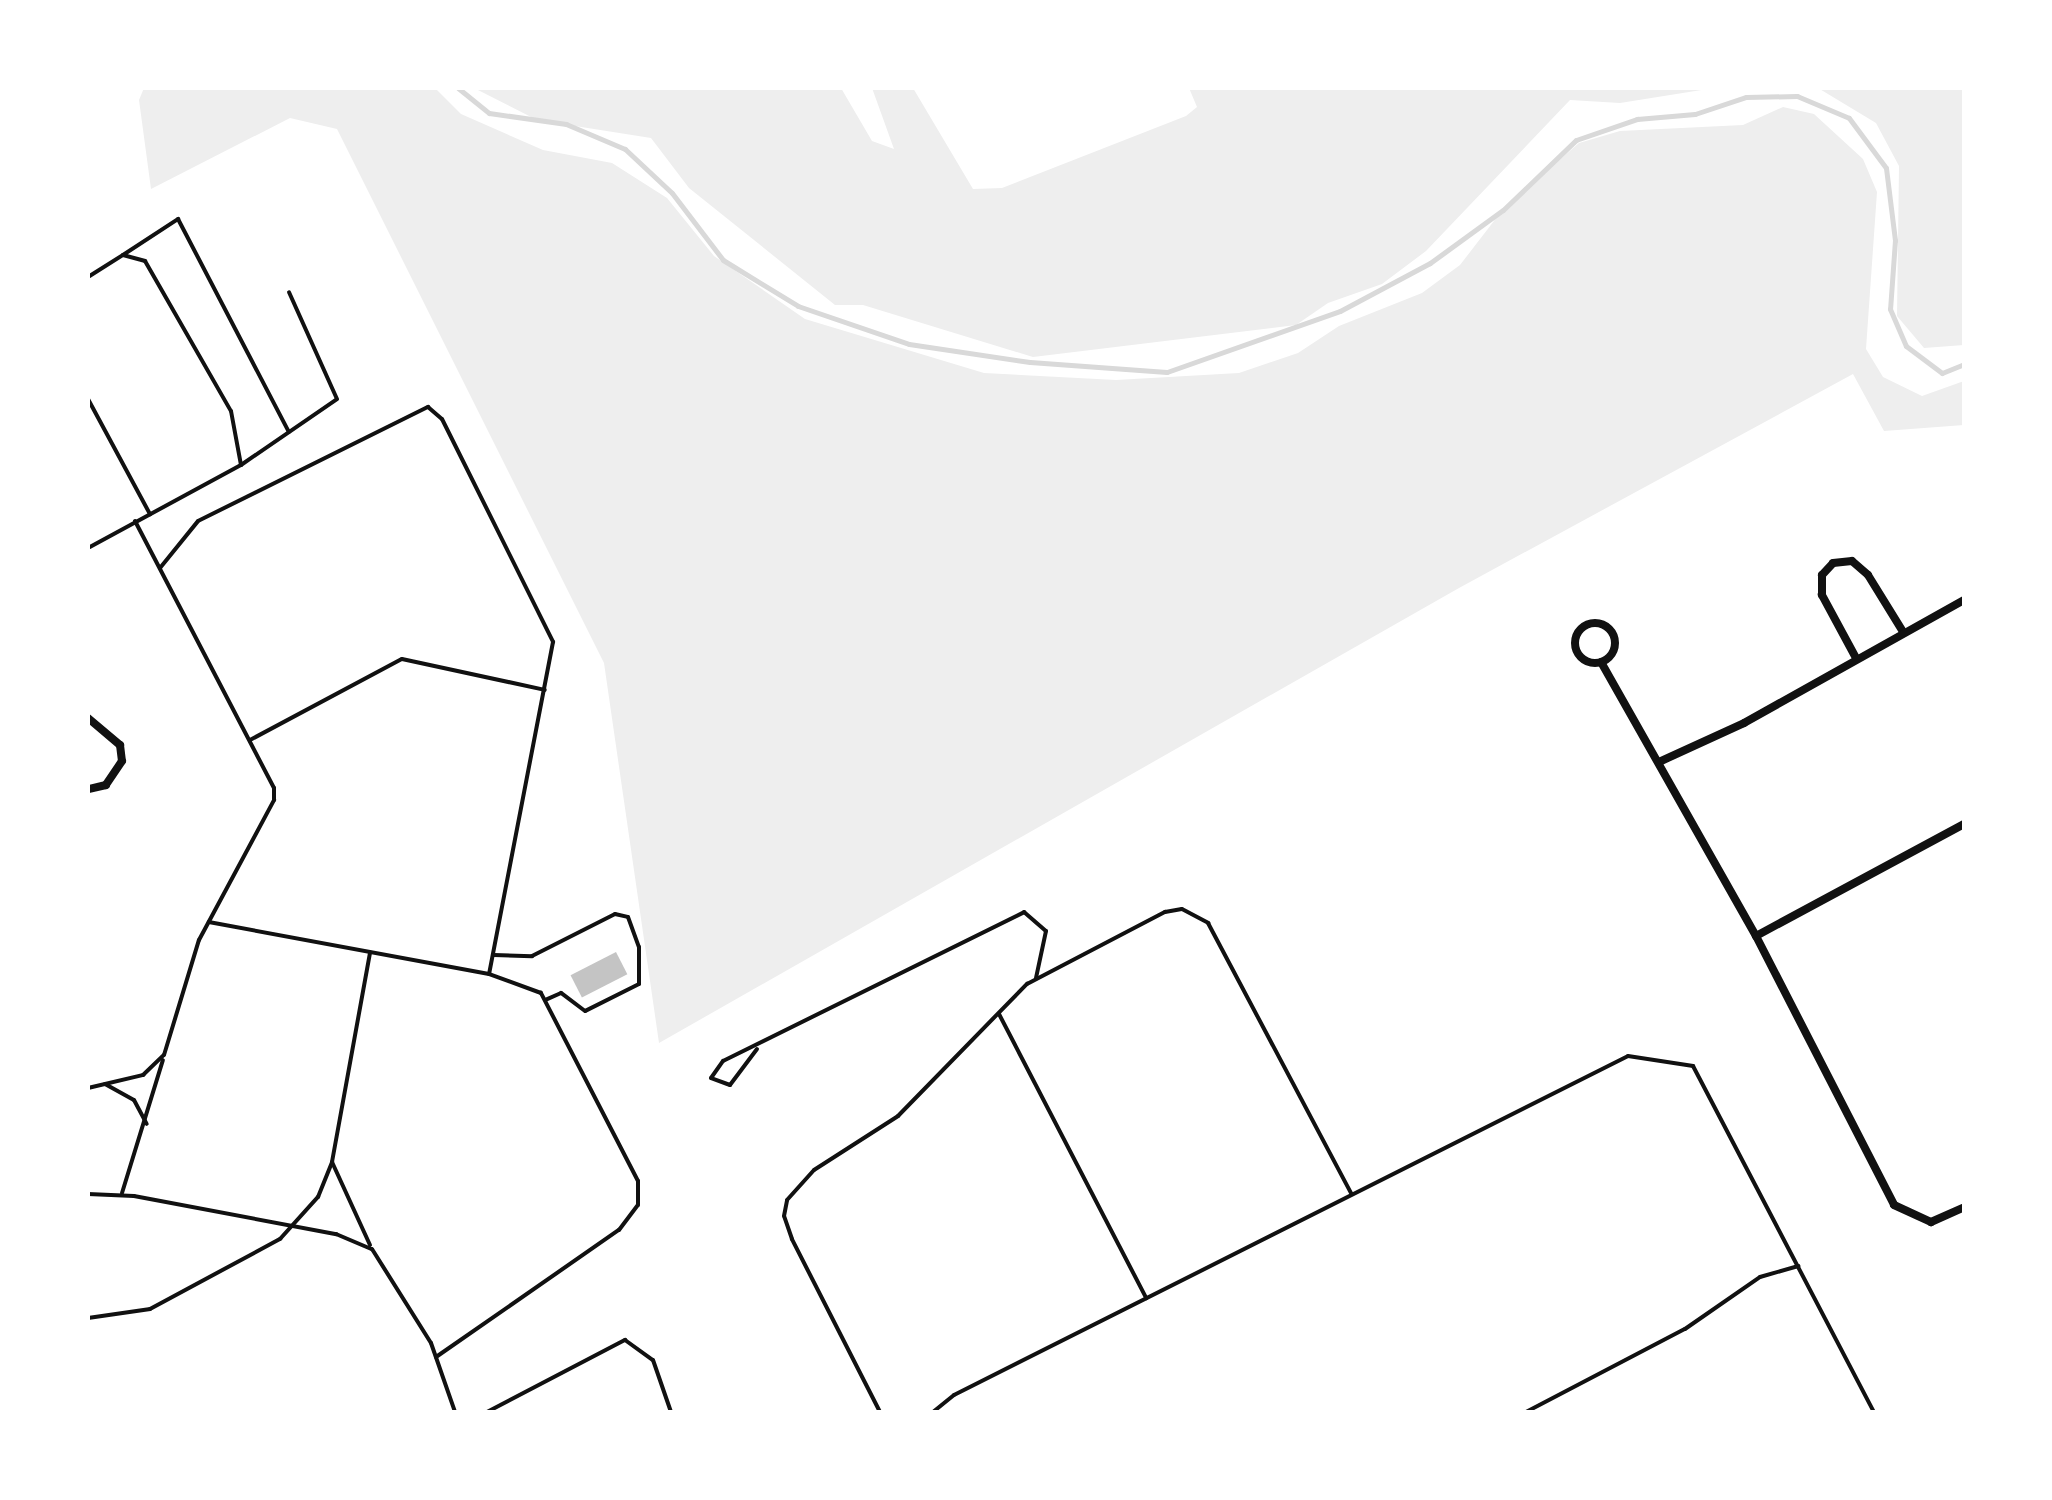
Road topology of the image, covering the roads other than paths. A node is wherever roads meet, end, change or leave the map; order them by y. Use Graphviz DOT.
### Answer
graph roads {
  1 [pos="123,255"];
  2 [pos="88,277"];
  3 [pos="289,292"];
  4 [pos="88,399"];
  5 [pos="289,432"];
  6 [pos="241,465"];
  7 [pos="150,514"];
  8 [pos="136,521"];
  9 [pos="88,548"];
  10 [pos="160,568"];
  11 [pos="1964,600"];
  12 [pos="1902,630"];
  13 [pos="1856,658"];
  14 [pos="1601,662"];
  15 [pos="545,690"];
  16 [pos="88,718"];
  17 [pos="250,740"];
  18 [pos="1659,762"];
  19 [pos="88,789"];
  20 [pos="1964,824"];
  21 [pos="209,922"];
  22 [pos="1756,936"];
  23 [pos="370,952"];
  24 [pos="494,955"];
  25 [pos="489,974"];
  26 [pos="1036,978"];
  27 [pos="545,1000"];
  28 [pos="998,1013"];
  29 [pos="757,1049"];
  30 [pos="164,1055"];
  31 [pos="105,1084"];
  32 [pos="88,1088"];
  33 [pos="147,1126"];
  34 [pos="332,1162"];
  35 [pos="88,1194"];
  36 [pos="1352,1194"];
  37 [pos="121,1196"];
  38 [pos="1964,1208"];
  39 [pos="294,1226"];
  40 [pos="372,1249"];
  41 [pos="1798,1266"];
  42 [pos="1146,1298"];
  43 [pos="88,1318"];
  44 [pos="436,1357"];
  45 [pos="455,1412"];
  46 [pos="486,1412"];
  47 [pos="672,1412"];
  48 [pos="880,1412"];
  49 [pos="933,1412"];
  50 [pos="1526,1412"];
  51 [pos="1874,1412"];
  1 -- 2 [label="lane"];
  1 -- 5 [label="lane"];
  1 -- 6 [label="lane"];
  3 -- 5 [label="lane"];
  4 -- 7 [label="lane"];
  5 -- 6 [label="lane"];
  6 -- 7 [label="lane"];
  7 -- 8 [label="lane"];
  8 -- 9 [label="lane"];
  8 -- 10 [label="lane"];
  10 -- 15 [label="lane"];
  10 -- 17 [label="lane"];
  11 -- 12 [label="street"];
  12 -- 13 [label="street"];
  12 -- 13 [label="street"];
  13 -- 18 [label="street"];
  14 -- 14 [label="street"];
  14 -- 18 [label="street"];
  15 -- 17 [label="lane"];
  15 -- 24 [label="lane"];
  16 -- 19 [label="street"];
  17 -- 21 [label="lane"];
  18 -- 22 [label="street"];
  20 -- 22 [label="street"];
  21 -- 23 [label="lane"];
  21 -- 30 [label="lane"];
  22 -- 38 [label="street"];
  23 -- 25 [label="lane"];
  23 -- 34 [label="lane"];
  24 -- 25 [label="lane"];
  24 -- 27 [label="lane"];
  25 -- 27 [label="lane"];
  26 -- 28 [label="lane"];
  26 -- 29 [label="lane"];
  26 -- 36 [label="lane"];
  27 -- 44 [label="lane"];
  28 -- 42 [label="lane"];
  28 -- 48 [label="lane"];
  29 -- 29 [label="lane"];
  30 -- 31 [label="lane"];
  30 -- 33 [label="lane"];
  31 -- 32 [label="lane"];
  31 -- 33 [label="lane"];
  33 -- 37 [label="lane"];
  34 -- 39 [label="lane"];
  34 -- 40 [label="lane"];
  35 -- 37 [label="lane"];
  36 -- 41 [label="lane"];
  36 -- 42 [label="lane"];
  37 -- 39 [label="lane"];
  39 -- 40 [label="lane"];
  39 -- 43 [label="lane"];
  40 -- 44 [label="lane"];
  41 -- 50 [label="lane"];
  41 -- 51 [label="lane"];
  42 -- 49 [label="lane"];
  44 -- 45 [label="lane"];
  46 -- 47 [label="lane"];
}
